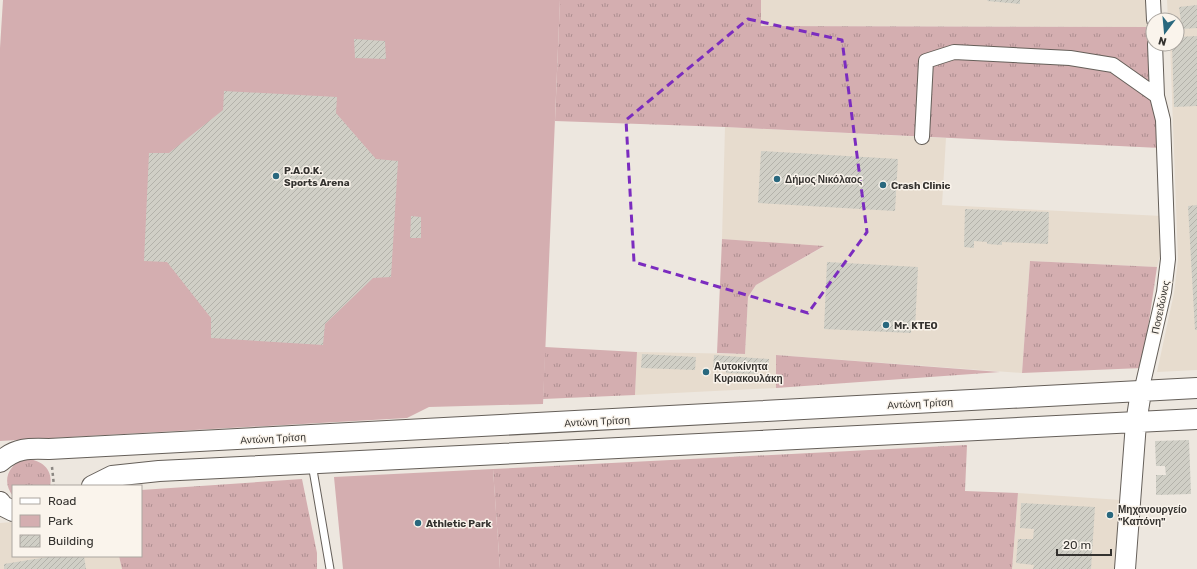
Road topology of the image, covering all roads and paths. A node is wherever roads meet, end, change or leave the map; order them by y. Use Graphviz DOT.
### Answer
graph roads {
  1 [pos="1153,0"];
  2 [pos="1154,12"];
  3 [pos="1155,52"];
  4 [pos="1157,96"];
  5 [pos="922,137"];
  6 [pos="1197,388"];
  7 [pos="1141,392"];
  8 [pos="1197,419"];
  9 [pos="1136,423"];
  10 [pos="0,462"];
  11 [pos="312,464"];
  12 [pos="94,485"];
  13 [pos="330,569"];
  14 [pos="1125,569"];
  1 -- 2 [label="street"];
  3 -- 4 [label="street, Ποσειδώνος"];
  4 -- 5 [label="street"];
  4 -- 7 [label="street, Ποσειδώνος"];
  6 -- 7 [label="street, Αντώνη Τρίτση"];
  7 -- 9 [label="street, Ποσειδώνος"];
  7 -- 10 [label="street, Αντώνη Τρίτση"];
  8 -- 9 [label="street"];
  9 -- 11 [label="street"];
  9 -- 14 [label="street, Ποσειδώνος"];
  11 -- 12 [label="street"];
  11 -- 13 [label="lane"];
}
